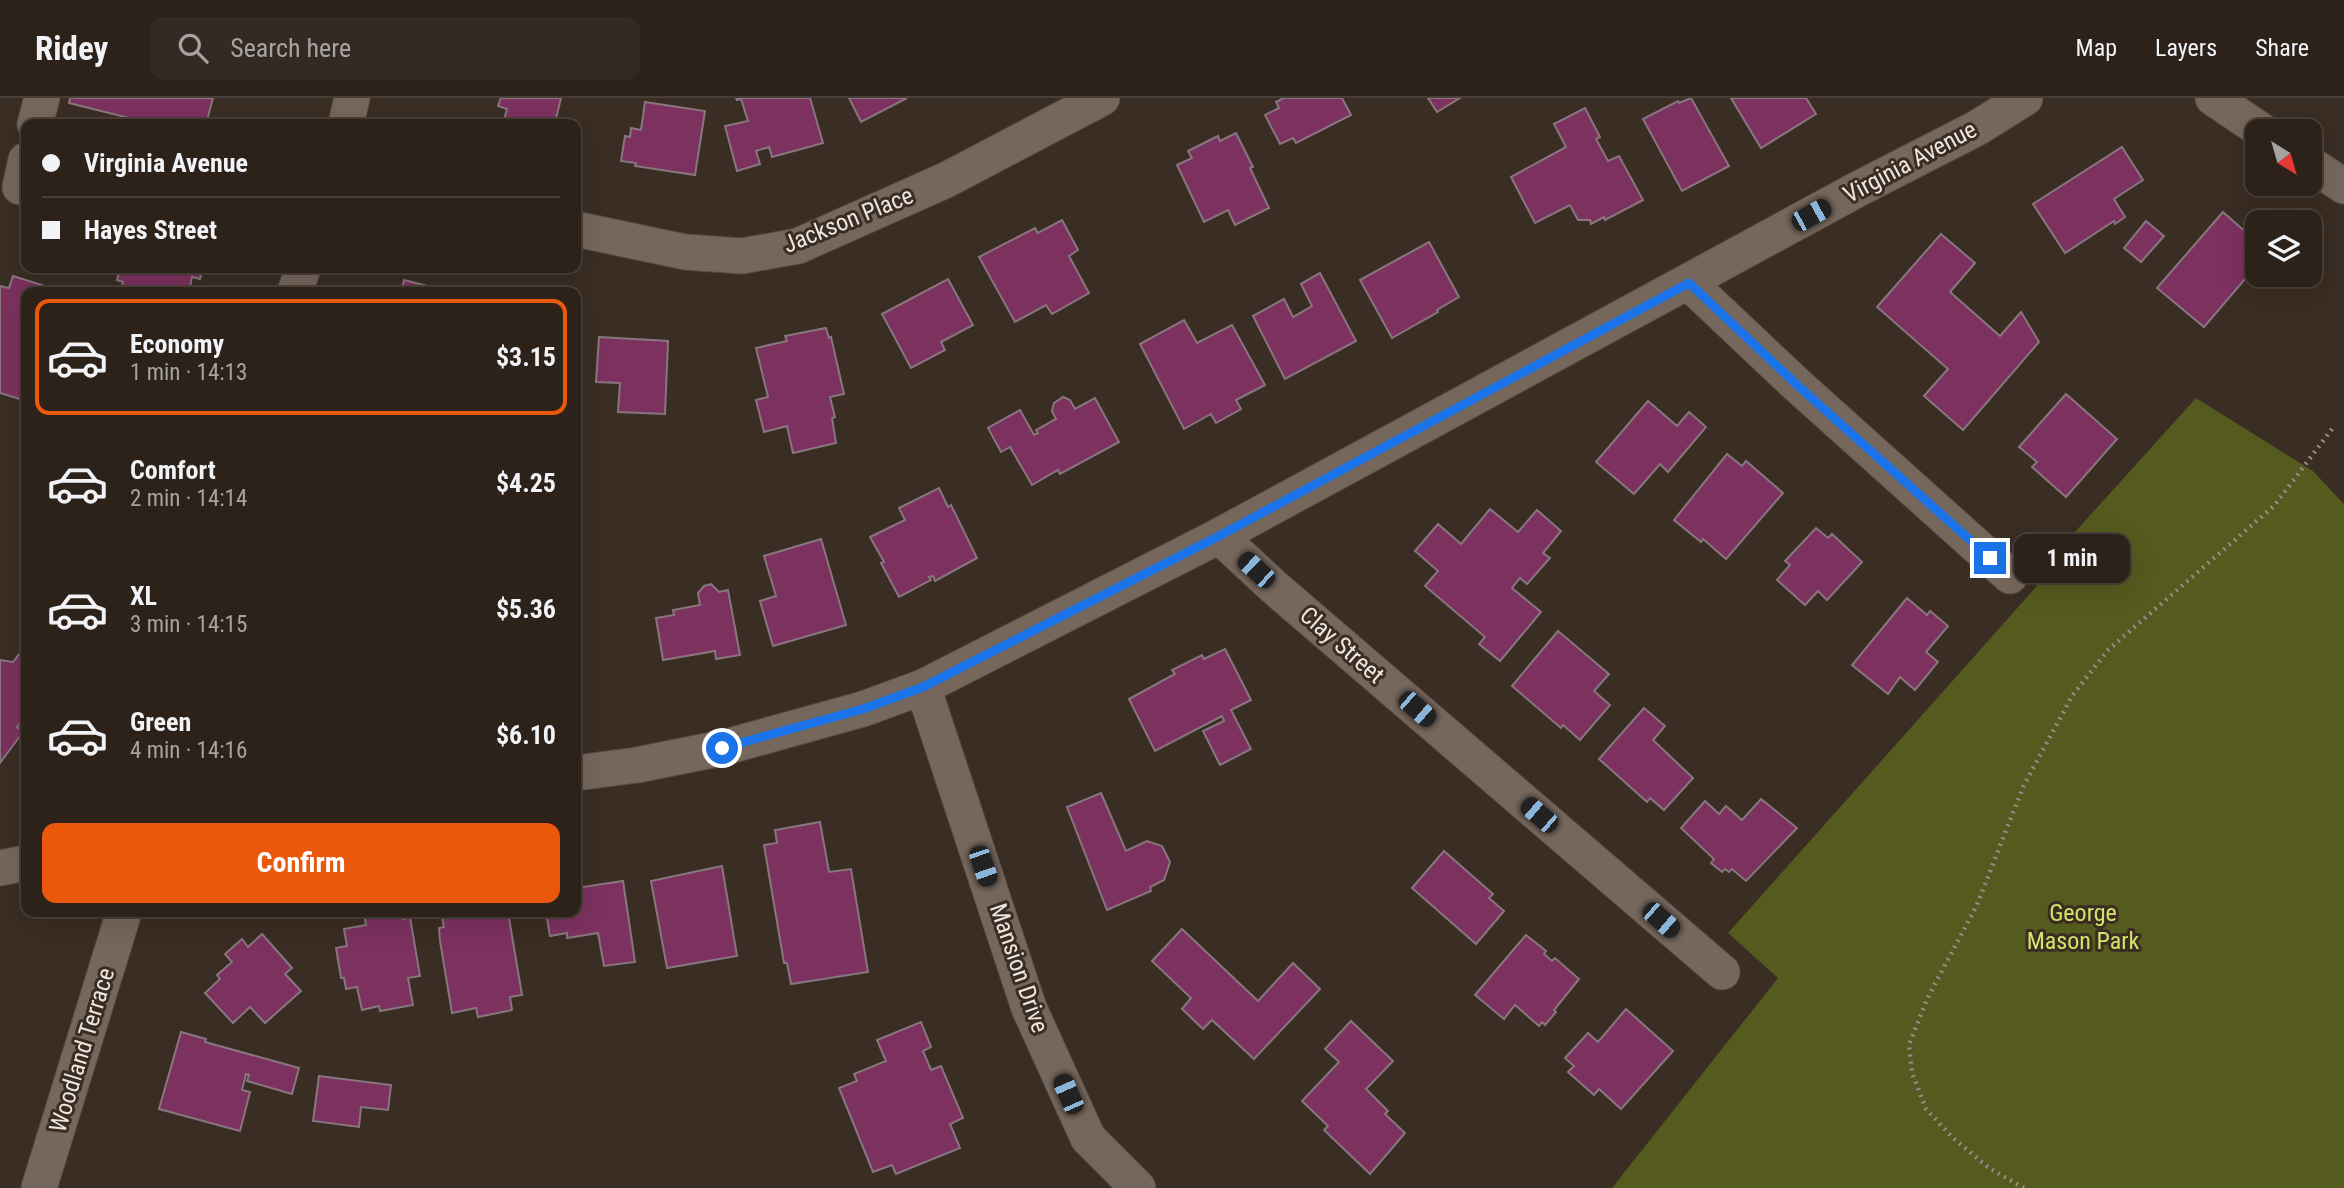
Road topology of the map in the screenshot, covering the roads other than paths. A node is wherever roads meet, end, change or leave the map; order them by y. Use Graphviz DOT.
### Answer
graph roads {
  1 [pos="42,98"];
  2 [pos="352,98"];
  3 [pos="1102,98"];
  4 [pos="2025,98"];
  5 [pos="2213,98"];
  6 [pos="37,119"];
  7 [pos="347,119"];
  8 [pos="2245,120"];
  9 [pos="2322,172"];
  10 [pos="2344,186"];
  11 [pos="581,230"];
  12 [pos="1689,283"];
  13 [pos="1219,536"];
  14 [pos="2010,576"];
  15 [pos="923,687"];
  16 [pos="581,772"];
  17 [pos="21,864"];
  18 [pos="0,868"];
  19 [pos="122,917"];
  20 [pos="1721,972"];
  21 [pos="39,1188"];
  22 [pos="1138,1188"];
  1 -- 6 [label="street"];
  2 -- 7 [label="street"];
  3 -- 11 [label="street, Jackson Place"];
  4 -- 12 [label="street, Virginia Avenue"];
  5 -- 8 [label="street"];
  9 -- 10 [label="street"];
  12 -- 13 [label="street, Virginia Avenue"];
  12 -- 14 [label="street"];
  13 -- 15 [label="street, Virginia Avenue"];
  13 -- 20 [label="street, Clay Street"];
  15 -- 16 [label="street, Virginia Avenue"];
  15 -- 22 [label="street, Mansion Drive"];
  17 -- 18 [label="street"];
  19 -- 21 [label="street, Woodland Terrace"];
}
